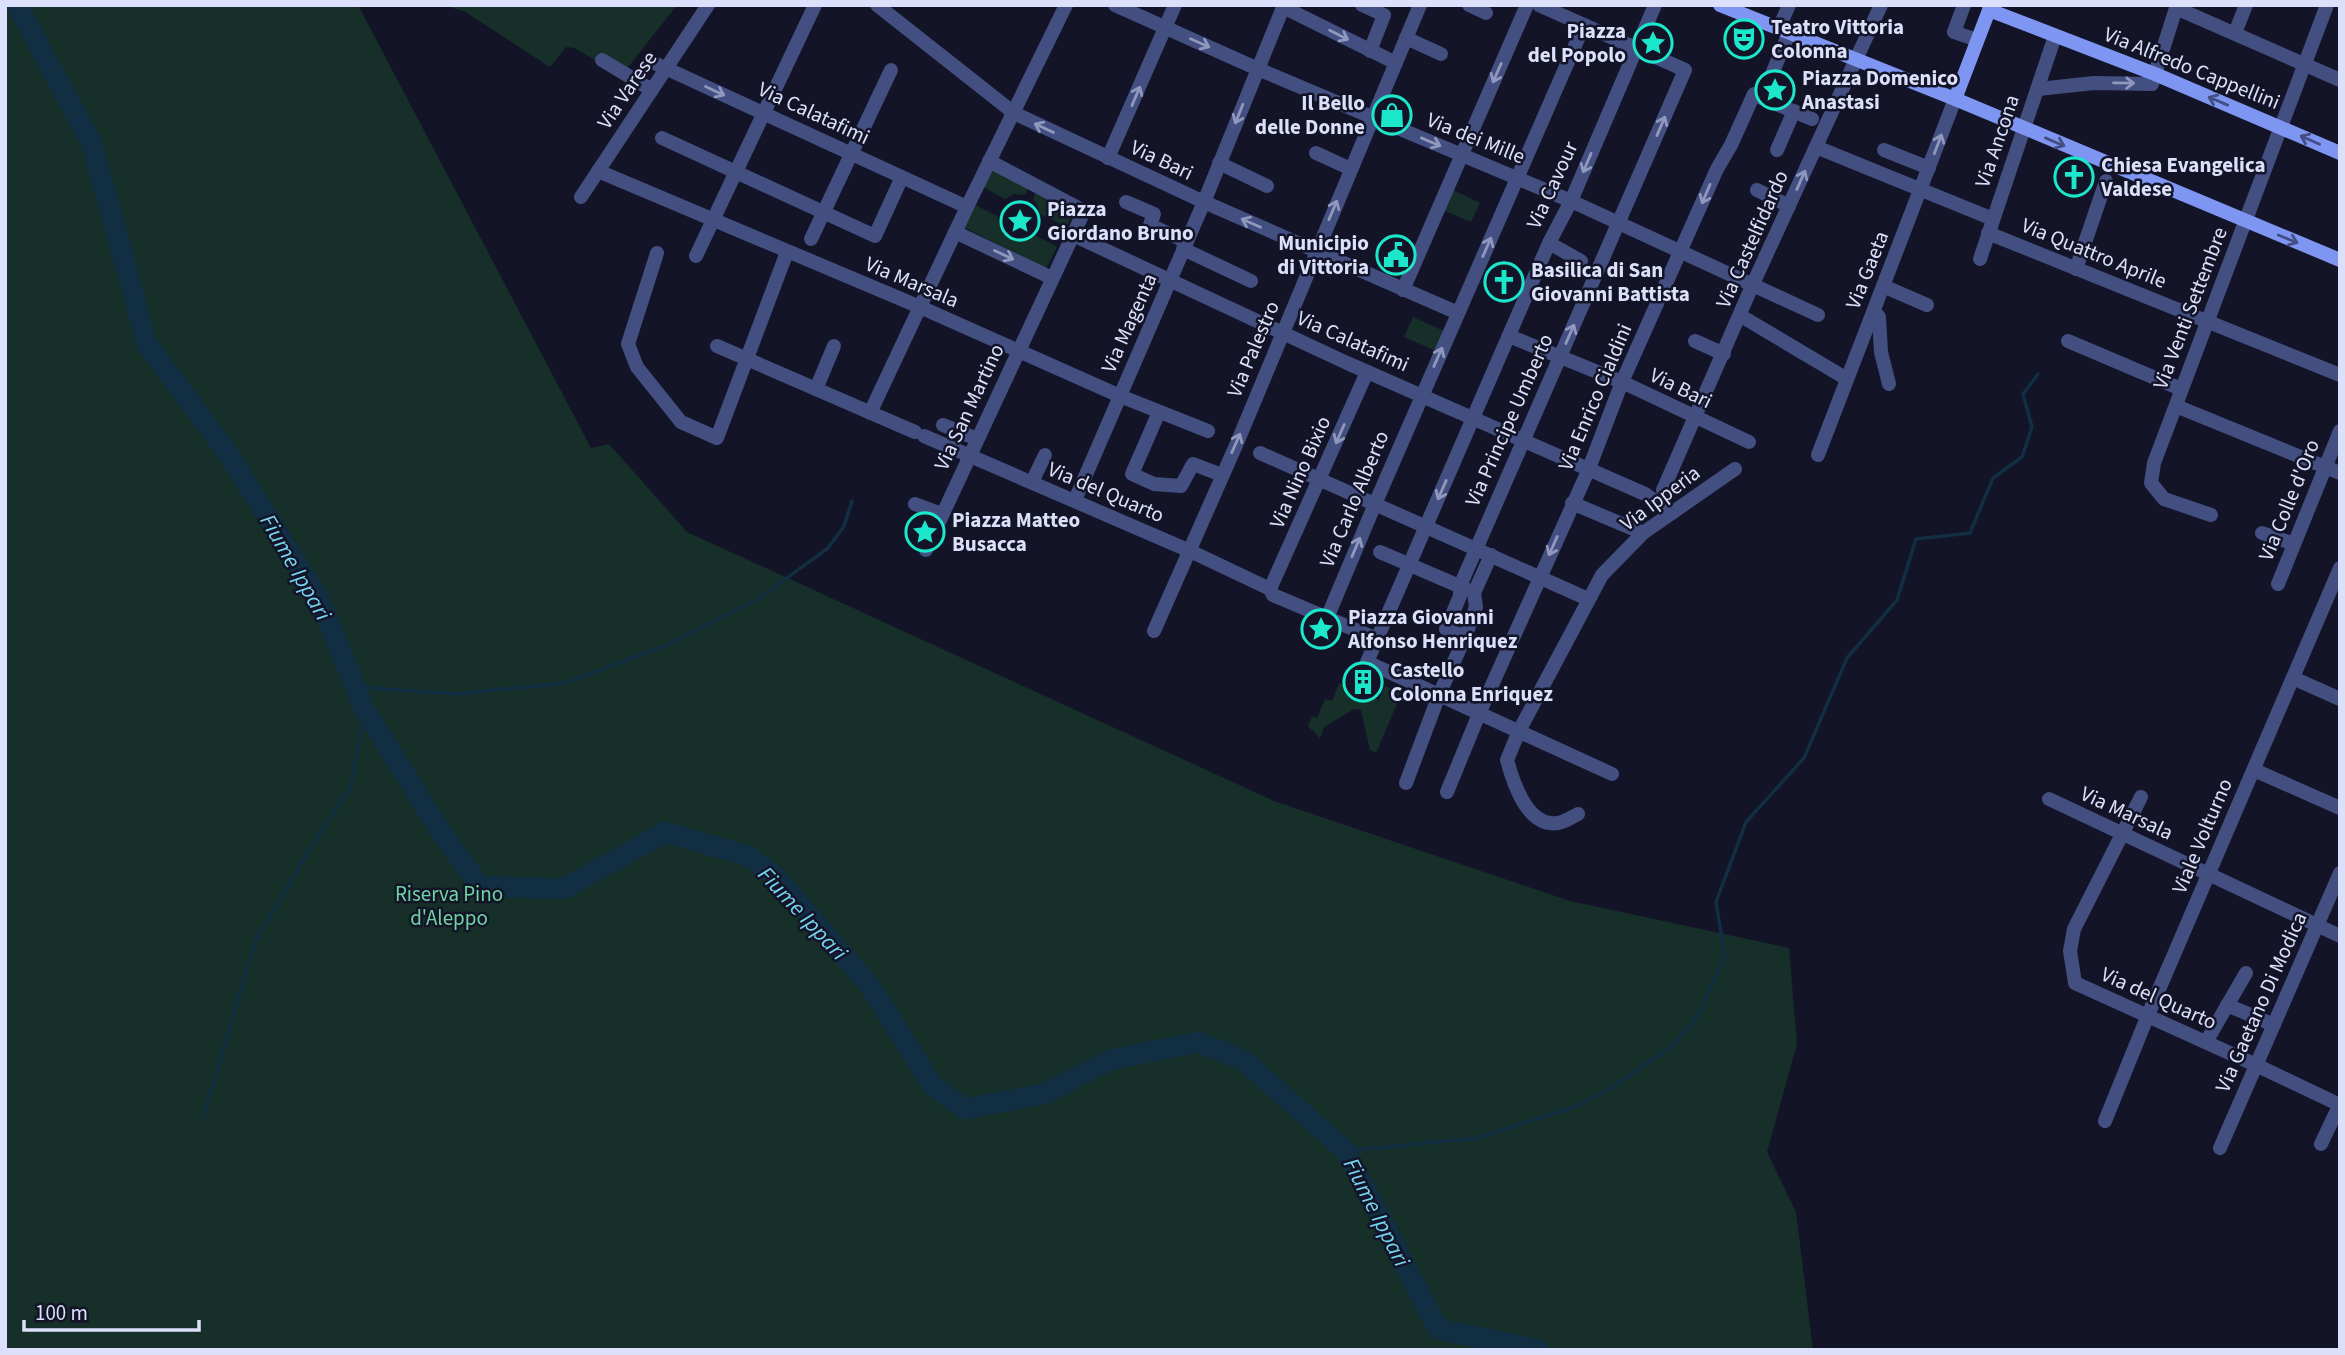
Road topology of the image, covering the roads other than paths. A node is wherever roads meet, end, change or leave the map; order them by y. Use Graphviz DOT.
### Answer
graph roads {
  1 [pos="708,5"];
  2 [pos="815,5"];
  3 [pos="877,5"];
  4 [pos="1066,5"];
  5 [pos="1115,5"];
  6 [pos="1175,5"];
  7 [pos="1362,5"];
  8 [pos="1420,5"];
  9 [pos="1469,5"];
  10 [pos="1539,5"];
  11 [pos="1655,5"];
  12 [pos="1720,5"];
  13 [pos="1789,5"];
  14 [pos="1881,5"];
  15 [pos="1964,5"];
  16 [pos="2246,5"];
  17 [pos="2327,5"];
  18 [pos="1283,6"];
  19 [pos="2176,7"];
  20 [pos="1526,8"];
  21 [pos="1990,8"];
  22 [pos="1486,13"];
  23 [pos="1165,28"];
  24 [pos="1582,29"];
  25 [pos="1784,30"];
  26 [pos="2235,33"];
  27 [pos="2055,36"];
  28 [pos="1406,38"];
  29 [pos="1977,40"];
  30 [pos="1370,51"];
  31 [pos="1634,52"];
  32 [pos="1441,54"];
  33 [pos="602,60"];
  34 [pos="1856,60"];
  35 [pos="649,61"];
  36 [pos="1396,63"];
  37 [pos="2305,64"];
  38 [pos="667,68"];
  39 [pos="1258,69"];
  40 [pos="891,70"];
  41 [pos="2155,74"];
  42 [pos="2340,80"];
  43 [pos="2038,89"];
  44 [pos="652,90"];
  45 [pos="1762,98"];
  46 [pos="1955,99"];
  47 [pos="1794,111"];
  48 [pos="764,113"];
  49 [pos="1014,113"];
  50 [pos="1373,117"];
  51 [pos="1812,119"];
  52 [pos="2281,127"];
  53 [pos="2023,129"];
  54 [pos="662,138"];
  55 [pos="1816,147"];
  56 [pos="1777,150"];
  57 [pos="1884,150"];
  58 [pos="1315,153"];
  59 [pos="2340,153"];
  60 [pos="852,154"];
  61 [pos="1461,155"];
  62 [pos="1108,158"];
  63 [pos="991,159"];
  64 [pos="1219,163"];
  65 [pos="1928,168"];
  66 [pos="1350,169"];
  67 [pos="598,171"];
  68 [pos="735,172"];
  69 [pos="902,177"];
  70 [pos="1517,177"];
  71 [pos="2106,181"];
  72 [pos="1267,186"];
  73 [pos="1757,190"];
  74 [pos="1922,190"];
  75 [pos="581,197"];
  76 [pos="1571,201"];
  77 [pos="1126,202"];
  78 [pos="1204,202"];
  79 [pos="965,206"];
  80 [pos="1789,206"];
  81 [pos="824,213"];
  82 [pos="712,220"];
  83 [pos="1620,222"];
  84 [pos="2245,222"];
  85 [pos="1990,226"];
  86 [pos="954,234"];
  87 [pos="1077,237"];
  88 [pos="811,239"];
  89 [pos="1549,243"];
  90 [pos="1185,245"];
  91 [pos="1316,251"];
  92 [pos="787,252"];
  93 [pos="1682,252"];
  94 [pos="657,253"];
  95 [pos="696,256"];
  96 [pos="1980,260"];
  97 [pos="2340,260"];
  98 [pos="1581,261"];
  99 [pos="2076,269"];
  100 [pos="1051,280"];
  101 [pos="1171,281"];
  102 [pos="1251,281"];
  103 [pos="1752,286"];
  104 [pos="1883,286"];
  105 [pos="1404,290"];
  106 [pos="1927,305"];
  107 [pos="920,307"];
  108 [pos="1457,311"];
  109 [pos="1874,311"];
  110 [pos="1818,315"];
  111 [pos="1741,316"];
  112 [pos="2208,322"];
  113 [pos="1283,332"];
  114 [pos="1512,336"];
  115 [pos="1695,341"];
  116 [pos="2068,341"];
  117 [pos="717,346"];
  118 [pos="834,346"];
  119 [pos="1018,351"];
  120 [pos="1724,354"];
  121 [pos="1560,357"];
  122 [pos="746,359"];
  123 [pos="1367,372"];
  124 [pos="2340,375"];
  125 [pos="1847,379"];
  126 [pos="1622,382"];
  127 [pos="1889,384"];
  128 [pos="816,389"];
  129 [pos="2181,390"];
  130 [pos="1120,396"];
  131 [pos="1419,398"];
  132 [pos="2176,406"];
  133 [pos="1159,412"];
  134 [pos="870,413"];
  135 [pos="1696,419"];
  136 [pos="1474,422"];
  137 [pos="943,425"];
  138 [pos="1208,431"];
  139 [pos="2340,431"];
  140 [pos="977,439"];
  141 [pos="1523,442"];
  142 [pos="1749,442"];
  143 [pos="1260,453"];
  144 [pos="970,455"];
  145 [pos="1045,455"];
  146 [pos="1818,455"];
  147 [pos="2325,467"];
  148 [pos="1735,469"];
  149 [pos="1588,471"];
  150 [pos="2340,472"];
  151 [pos="1222,475"];
  152 [pos="1320,479"];
  153 [pos="1032,482"];
  154 [pos="1663,490"];
  155 [pos="1074,500"];
  156 [pos="1572,503"];
  157 [pos="915,504"];
  158 [pos="1375,504"];
  159 [pos="1672,513"];
  160 [pos="942,514"];
  161 [pos="2211,514"];
  162 [pos="1425,526"];
  163 [pos="1643,533"];
  164 [pos="2262,533"];
  165 [pos="2294,544"];
  166 [pos="1476,549"];
  167 [pos="926,550"];
  168 [pos="1190,551"];
  169 [pos="1380,552"];
  170 [pos="1491,555"];
  171 [pos="1409,564"];
  172 [pos="2340,568"];
  173 [pos="1540,576"];
  174 [pos="2278,584"];
  175 [pos="1458,585"];
  176 [pos="1270,589"];
  177 [pos="1474,593"];
  178 [pos="1588,598"];
  179 [pos="1329,614"];
  180 [pos="1154,631"];
  181 [pos="1378,636"];
  182 [pos="1463,641"];
  183 [pos="2293,678"];
  184 [pos="1439,695"];
  185 [pos="2340,699"];
  186 [pos="1479,714"];
  187 [pos="1519,731"];
  188 [pos="2254,769"];
  189 [pos="1612,774"];
  190 [pos="1406,783"];
  191 [pos="1447,792"];
  192 [pos="2141,797"];
  193 [pos="2049,799"];
  194 [pos="2340,808"];
  195 [pos="1578,814"];
  196 [pos="2123,834"];
  197 [pos="2340,873"];
  198 [pos="2209,874"];
  199 [pos="2318,925"];
  200 [pos="2340,936"];
  201 [pos="2246,973"];
  202 [pos="2227,1004"];
  203 [pos="2148,1015"];
  204 [pos="2274,1025"];
  205 [pos="2206,1042"];
  206 [pos="2256,1065"];
  207 [pos="2340,1105"];
  208 [pos="2105,1121"];
  209 [pos="2321,1144"];
  210 [pos="2220,1148"];
  1 -- 38 [label="street, Via Varese"];
  2 -- 48 [label="street"];
  3 -- 49 [label="street, Via Bari"];
  4 -- 49 [label="street"];
  5 -- 23 [label="street, Via dei Mille"];
  6 -- 23 [label="street"];
  7 -- 30 [label="street"];
  8 -- 28 [label="street, Via Palestro"];
  9 -- 22 [label="street"];
  10 -- 24 [label="street"];
  11 -- 31 [label="street, Via Cavour"];
  12 -- 25 [label="main road"];
  13 -- 25 [label="street, Via Enrico Cialdini"];
  14 -- 34 [label="street, Via Castelfidardo"];
  15 -- 29 [label="street"];
  16 -- 26 [label="street"];
  17 -- 37 [label="street, Via Venti Settembre"];
  18 -- 30 [label="street, one-way"];
  18 -- 39 [label="street, Via Magenta"];
  19 -- 26 [label="street"];
  19 -- 41 [label="street"];
  20 -- 61 [label="street, one-way"];
  21 -- 27 [label="main road, Via Alfredo Cappellini"];
  21 -- 29 [label="main road"];
  23 -- 39 [label="street, Via dei Mille, one-way"];
  62 -- 23 [label="street, one-way"];
  24 -- 31 [label="street"];
  24 -- 70 [label="street"];
  25 -- 34 [label="main road"];
  25 -- 45 [label="street, Via Enrico Cialdini"];
  26 -- 37 [label="street"];
  27 -- 41 [label="main road, Via Alfredo Cappellini"];
  27 -- 43 [label="street, Via Ancona"];
  28 -- 32 [label="street"];
  28 -- 36 [label="street, Via Palestro"];
  29 -- 46 [label="main road"];
  30 -- 36 [label="street"];
  31 -- 76 [label="street, Via Cavour, one-way"];
  83 -- 31 [label="street, Via Principe Umberto, one-way"];
  33 -- 44 [label="street"];
  34 -- 46 [label="main road"];
  34 -- 55 [label="street, Via Castelfidardo"];
  35 -- 38 [label="street, Via Calatafimi"];
  36 -- 50 [label="street, Via Palestro"];
  37 -- 42 [label="street"];
  37 -- 52 [label="street, Via Venti Settembre"];
  38 -- 44 [label="street, Via Varese"];
  38 -- 48 [label="street, Via Calatafimi, one-way"];
  39 -- 50 [label="street, Via dei Mille"];
  39 -- 64 [label="street, Via Magenta, one-way"];
  40 -- 60 [label="street"];
  43 -- 41 [label="street, one-way"];
  52 -- 41 [label="main road, Via Alfredo Cappellini, one-way"];
  43 -- 53 [label="street, Via Ancona"];
  44 -- 67 [label="street, Via Varese"];
  45 -- 47 [label="street"];
  45 -- 93 [label="street, Via Enrico Cialdini, one-way"];
  46 -- 53 [label="main road"];
  65 -- 46 [label="street, Via Gaeta, one-way"];
  47 -- 51 [label="street"];
  47 -- 56 [label="street"];
  48 -- 60 [label="street, Via Calatafimi"];
  48 -- 68 [label="street"];
  62 -- 49 [label="street, Via Bari, one-way"];
  49 -- 63 [label="street"];
  50 -- 61 [label="street, Via dei Mille, one-way"];
  50 -- 66 [label="street, Via Palestro"];
  59 -- 52 [label="main road, Via Alfredo Cappellini, one-way"];
  52 -- 84 [label="street, Via Venti Settembre"];
  53 -- 84 [label="main road, one-way"];
  53 -- 85 [label="street, Via Ancona"];
  54 -- 68 [label="street"];
  55 -- 74 [label="street, Via Quattro Aprile"];
  80 -- 55 [label="street, Via Castelfidardo, one-way"];
  57 -- 65 [label="street"];
  58 -- 66 [label="street"];
  60 -- 69 [label="street, Via Calatafimi"];
  60 -- 81 [label="street"];
  61 -- 70 [label="street, Via dei Mille"];
  61 -- 105 [label="street"];
  62 -- 78 [label="street, Via Bari"];
  63 -- 79 [label="street"];
  63 -- 87 [label="street, Via San Martino"];
  64 -- 72 [label="street"];
  64 -- 78 [label="street, Via Magenta"];
  65 -- 74 [label="street, Via Gaeta"];
  91 -- 66 [label="street, Via Palestro, one-way"];
  67 -- 75 [label="street, Via Varese"];
  67 -- 82 [label="street, Via Marsala"];
  68 -- 81 [label="street"];
  68 -- 82 [label="street"];
  69 -- 79 [label="street, Via Calatafimi"];
  69 -- 81 [label="street"];
  70 -- 76 [label="street, Via dei Mille"];
  108 -- 70 [label="street, one-way"];
  71 -- 99 [label="street"];
  73 -- 80 [label="street"];
  74 -- 85 [label="street, Via Quattro Aprile"];
  74 -- 104 [label="street, Via Gaeta"];
  76 -- 83 [label="street, Via dei Mille"];
  76 -- 89 [label="street, Via Cavour"];
  77 -- 90 [label="street"];
  78 -- 90 [label="street, Via Magenta"];
  91 -- 78 [label="street, Via Bari, one-way"];
  79 -- 86 [label="street"];
  80 -- 103 [label="street, Via Castelfidardo"];
  81 -- 88 [label="street"];
  82 -- 92 [label="street, Via Marsala"];
  82 -- 95 [label="street"];
  83 -- 93 [label="street, Via dei Mille"];
  121 -- 83 [label="street, Via Principe Umberto, one-way"];
  84 -- 97 [label="main road, one-way"];
  84 -- 112 [label="street, Via Venti Settembre"];
  85 -- 96 [label="street, Via Ancona"];
  85 -- 99 [label="street, Via Quattro Aprile"];
  86 -- 100 [label="street, one-way"];
  86 -- 107 [label="street"];
  87 -- 100 [label="street, Via San Martino"];
  87 -- 101 [label="street, Via Calatafimi"];
  89 -- 98 [label="street"];
  89 -- 114 [label="street, Via Cavour"];
  90 -- 101 [label="street, Via Magenta"];
  90 -- 102 [label="street"];
  91 -- 105 [label="street, Via Bari"];
  91 -- 113 [label="street, Via Palestro"];
  92 -- 107 [label="street, Via Marsala"];
  92 -- 122 [label="street"];
  93 -- 103 [label="street, Via dei Mille"];
  93 -- 126 [label="street, Via Enrico Cialdini"];
  94 -- 122 [label="street"];
  99 -- 112 [label="street, Via Quattro Aprile"];
  100 -- 119 [label="street, Via San Martino"];
  101 -- 113 [label="street, Via Calatafimi"];
  101 -- 130 [label="street, Via Magenta"];
  103 -- 110 [label="street, Via dei Mille"];
  103 -- 111 [label="street, Via Castelfidardo"];
  104 -- 106 [label="street"];
  104 -- 109 [label="street, Via Gaeta"];
  105 -- 108 [label="street, Via Bari"];
  107 -- 119 [label="street, Via Marsala"];
  107 -- 134 [label="street"];
  131 -- 108 [label="street, Via Carlo Alberto, one-way"];
  109 -- 125 [label="street, Via Gaeta"];
  109 -- 127 [label="street"];
  111 -- 120 [label="street, Via Castelfidardo"];
  111 -- 125 [label="street"];
  112 -- 124 [label="street, Via Quattro Aprile"];
  112 -- 129 [label="street, Via Venti Settembre"];
  113 -- 123 [label="street, Via Calatafimi"];
  151 -- 113 [label="street, Via Palestro, one-way"];
  114 -- 121 [label="street, Via Bari"];
  114 -- 136 [label="street, Via Cavour"];
  115 -- 120 [label="street"];
  116 -- 129 [label="street"];
  117 -- 122 [label="street, Via del Quarto"];
  118 -- 128 [label="street"];
  119 -- 130 [label="street, Via Marsala"];
  119 -- 140 [label="street, Via San Martino"];
  120 -- 135 [label="street, Via Castelfidardo"];
  121 -- 126 [label="street, Via Bari"];
  121 -- 141 [label="street, Via Principe Umberto"];
  122 -- 128 [label="street, Via del Quarto"];
  123 -- 131 [label="street, Via Calatafimi"];
  123 -- 152 [label="street, Via Nino Bixio, one-way"];
  125 -- 146 [label="street, Via Gaeta"];
  126 -- 135 [label="street, Via Bari"];
  126 -- 149 [label="street, Via Enrico Cialdini"];
  128 -- 134 [label="street, Via del Quarto"];
  129 -- 132 [label="street, Via Venti Settembre"];
  130 -- 133 [label="street, Via Marsala"];
  130 -- 155 [label="street, Via Magenta"];
  131 -- 136 [label="street, Via Calatafimi"];
  131 -- 158 [label="street, Via Carlo Alberto"];
  132 -- 147 [label="street"];
  132 -- 161 [label="street, Via Venti Settembre"];
  133 -- 138 [label="street, Via Marsala"];
  133 -- 151 [label="street"];
  134 -- 144 [label="street, Via del Quarto"];
  135 -- 142 [label="street, Via Bari"];
  135 -- 154 [label="street, Via Castelfidardo"];
  136 -- 141 [label="street"];
  136 -- 162 [label="street, one-way"];
  137 -- 140 [label="street"];
  139 -- 147 [label="street, Via Colle d'Oro"];
  140 -- 144 [label="street, Via San Martino"];
  141 -- 149 [label="street"];
  141 -- 166 [label="street, Via Principe Umberto"];
  143 -- 152 [label="street"];
  144 -- 153 [label="street, Via del Quarto"];
  144 -- 160 [label="street, Via San Martino"];
  145 -- 153 [label="street"];
  147 -- 150 [label="street"];
  147 -- 165 [label="street, Via Colle d'Oro"];
  148 -- 159 [label="street, Via Ipperia"];
  149 -- 156 [label="street, Via Enrico Cialdini"];
  149 -- 159 [label="street"];
  151 -- 168 [label="street, Via Palestro"];
  152 -- 158 [label="street"];
  152 -- 176 [label="street, Via Nino Bixio"];
  153 -- 155 [label="street, Via del Quarto"];
  155 -- 168 [label="street, Via del Quarto"];
  156 -- 163 [label="street"];
  156 -- 173 [label="street, Via Enrico Cialdini, one-way"];
  157 -- 160 [label="street"];
  158 -- 162 [label="street"];
  179 -- 158 [label="street, Via Carlo Alberto, one-way"];
  159 -- 163 [label="street, Via Ipperia"];
  160 -- 167 [label="street, Via San Martino"];
  162 -- 166 [label="street"];
  162 -- 171 [label="street"];
  163 -- 178 [label="street, Via Ipperia"];
  164 -- 165 [label="street"];
  165 -- 174 [label="street, Via Colle d'Oro"];
  166 -- 170 [label="street"];
  166 -- 175 [label="street, Via Principe Umberto"];
  168 -- 176 [label="street, Via del Quarto"];
  168 -- 180 [label="street, Via Palestro"];
  169 -- 171 [label="street"];
  170 -- 173 [label="street"];
  170 -- 177 [label="street"];
  171 -- 175 [label="street"];
  171 -- 181 [label="street"];
  172 -- 183 [label="street, Viale Volturno"];
  173 -- 178 [label="street"];
  173 -- 186 [label="street, Via Enrico Cialdini"];
  175 -- 177 [label="street"];
  175 -- 182 [label="street, Via Principe Umberto"];
  176 -- 179 [label="street, Via del Quarto"];
  177 -- 182 [label="street"];
  178 -- 187 [label="street, Via Ipperia"];
  179 -- 181 [label="street, Via del Quarto"];
  181 -- 184 [label="street"];
  182 -- 184 [label="street"];
  183 -- 185 [label="street"];
  183 -- 188 [label="street, Viale Volturno"];
  184 -- 186 [label="street"];
  184 -- 190 [label="street"];
  186 -- 187 [label="street"];
  186 -- 191 [label="street, Via Enrico Cialdini"];
  187 -- 189 [label="street"];
  187 -- 195 [label="street, Via Ipperia"];
  188 -- 194 [label="street"];
  188 -- 198 [label="street, Viale Volturno"];
  192 -- 196 [label="street"];
  193 -- 196 [label="street, Via Marsala"];
  196 -- 198 [label="street, Via Marsala"];
  196 -- 203 [label="street, Via del Quarto"];
  197 -- 199 [label="street, Via Gaetano Di Modica"];
  198 -- 199 [label="street, Via Marsala"];
  198 -- 203 [label="street, Viale Volturno"];
  199 -- 200 [label="street, Via Marsala"];
  199 -- 204 [label="street, Via Gaetano Di Modica"];
  201 -- 202 [label="street"];
  202 -- 204 [label="street"];
  202 -- 205 [label="street"];
  203 -- 205 [label="street, Via del Quarto"];
  203 -- 208 [label="street, Viale Volturno"];
  204 -- 206 [label="street, Via Gaetano Di Modica"];
  205 -- 206 [label="street, Via del Quarto"];
  206 -- 207 [label="street, Via del Quarto"];
  206 -- 210 [label="street, Via Gaetano Di Modica"];
  207 -- 209 [label="street"];
}
